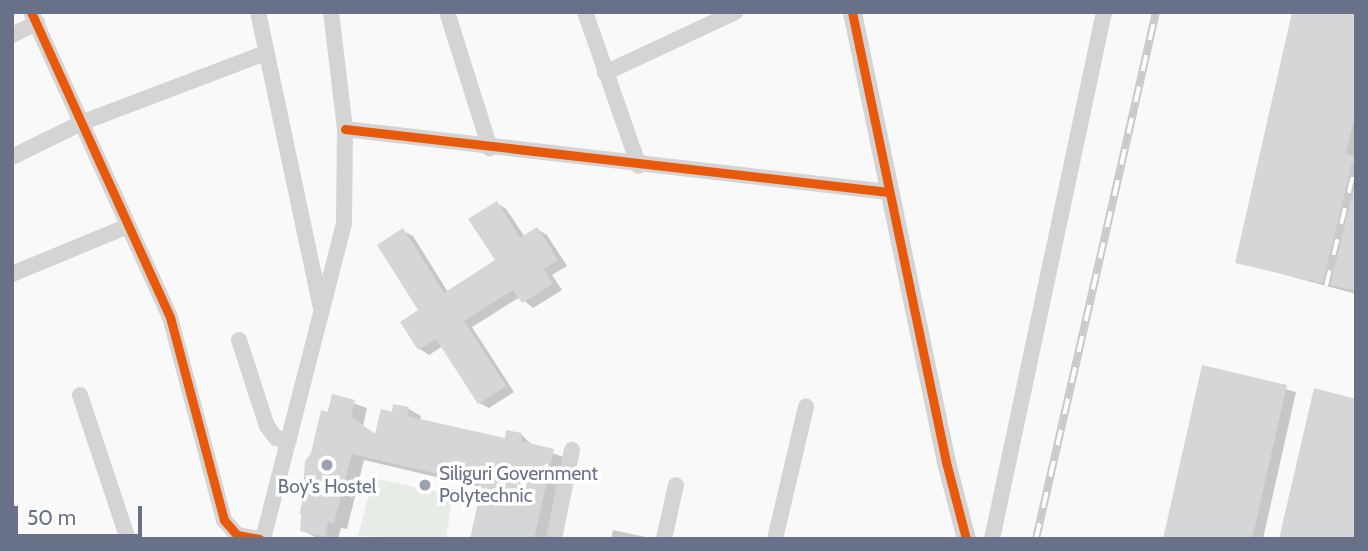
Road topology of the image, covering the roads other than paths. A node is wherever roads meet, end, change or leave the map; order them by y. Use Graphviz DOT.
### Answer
graph roads {
  1 [pos="258,12"];
  2 [pos="331,12"];
  3 [pos="447,12"];
  4 [pos="585,12"];
  5 [pos="735,12"];
  6 [pos="852,12"];
  7 [pos="1104,12"];
  8 [pos="34,18"];
  9 [pos="12,35"];
  10 [pos="265,52"];
  11 [pos="605,73"];
  12 [pos="81,123"];
  13 [pos="345,129"];
  14 [pos="490,148"];
  15 [pos="12,157"];
  16 [pos="639,166"];
  17 [pos="888,192"];
  18 [pos="128,226"];
  19 [pos="12,274"];
  20 [pos="321,310"];
  21 [pos="239,340"];
  22 [pos="80,395"];
  23 [pos="806,407"];
  24 [pos="289,440"];
  25 [pos="572,450"];
  26 [pos="676,485"];
  27 [pos="128,539"];
  28 [pos="262,539"];
  29 [pos="554,539"];
  30 [pos="664,539"];
  31 [pos="775,539"];
  32 [pos="966,539"];
  33 [pos="992,539"];
  1 -- 10 [label="street"];
  2 -- 13 [label="street"];
  3 -- 14 [label="street"];
  4 -- 11 [label="street"];
  5 -- 11 [label="street"];
  6 -- 17 [label="street"];
  7 -- 33 [label="street"];
  8 -- 9 [label="street"];
  8 -- 12 [label="street"];
  10 -- 12 [label="street"];
  10 -- 20 [label="street"];
  11 -- 16 [label="street"];
  12 -- 15 [label="street"];
  12 -- 18 [label="street"];
  13 -- 14 [label="street"];
  13 -- 20 [label="street"];
  14 -- 16 [label="street"];
  16 -- 17 [label="street"];
  17 -- 32 [label="street"];
  18 -- 19 [label="street"];
  18 -- 28 [label="street"];
  20 -- 24 [label="street"];
  21 -- 24 [label="street"];
  22 -- 27 [label="street"];
  23 -- 31 [label="street"];
  24 -- 28 [label="street"];
  25 -- 29 [label="street"];
  26 -- 30 [label="street"];
}
